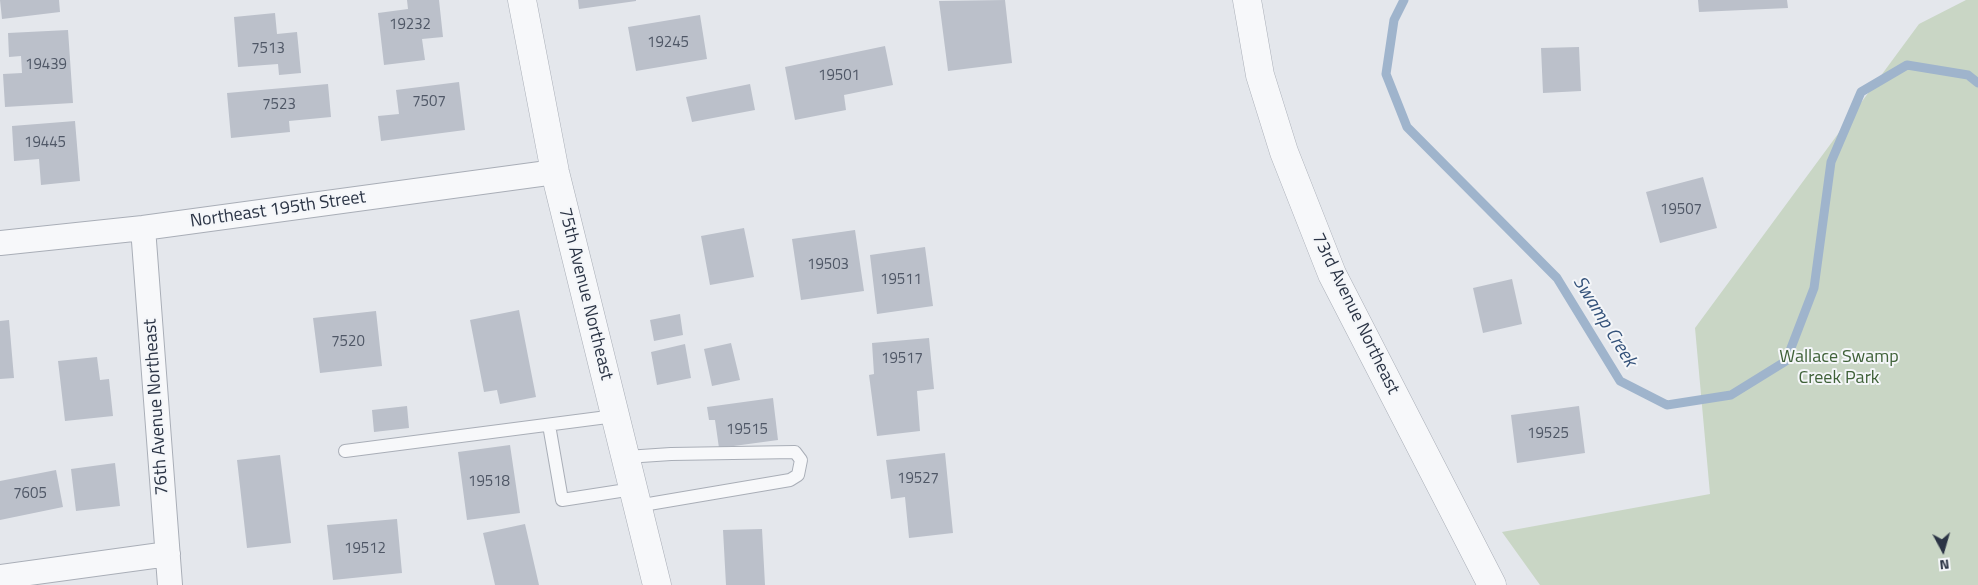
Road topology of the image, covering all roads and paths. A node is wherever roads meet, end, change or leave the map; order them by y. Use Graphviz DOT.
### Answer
graph roads {
  1 [pos="522,0"];
  2 [pos="1247,0"];
  3 [pos="555,172"];
  4 [pos="143,228"];
  5 [pos="0,243"];
  6 [pos="615,416"];
  7 [pos="549,425"];
  8 [pos="345,451"];
  9 [pos="626,457"];
  10 [pos="636,498"];
  11 [pos="168,554"];
  12 [pos="0,577"];
  13 [pos="170,585"];
  14 [pos="657,585"];
  15 [pos="1492,585"];
  1 -- 3 [label="street, 75th Avenue Northeast"];
  2 -- 15 [label="street, 73rd Avenue Northeast"];
  3 -- 4 [label="street, Northeast 195th Street"];
  3 -- 6 [label="street, 75th Avenue Northeast"];
  4 -- 5 [label="street, Northeast 195th Street"];
  4 -- 11 [label="street, 76th Avenue Northeast"];
  6 -- 7 [label="lane"];
  6 -- 9 [label="street, 75th Avenue Northeast"];
  7 -- 8 [label="lane"];
  7 -- 10 [label="lane"];
  9 -- 10 [label="street, 75th Avenue Northeast"];
  9 -- 10 [label="lane"];
  10 -- 14 [label="street, 75th Avenue Northeast"];
  11 -- 12 [label="street"];
  11 -- 13 [label="street, 76th Avenue Northeast"];
}
